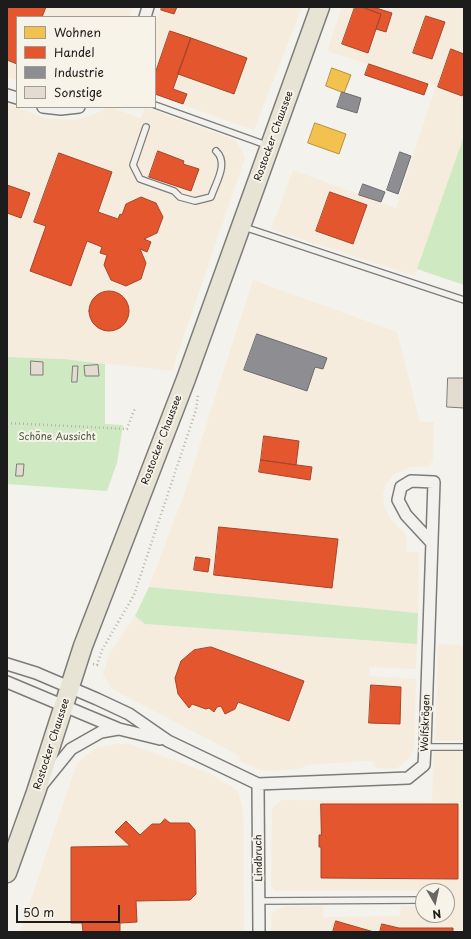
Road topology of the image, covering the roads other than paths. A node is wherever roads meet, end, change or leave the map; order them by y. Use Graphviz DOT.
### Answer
graph roads {
  1 [pos="320,7"];
  2 [pos="156,105"];
  3 [pos="49,108"];
  4 [pos="73,108"];
  5 [pos="146,127"];
  6 [pos="271,147"];
  7 [pos="216,151"];
  8 [pos="241,226"];
  9 [pos="464,300"];
  10 [pos="432,543"];
  11 [pos="7,664"];
  12 [pos="7,682"];
  13 [pos="70,686"];
  14 [pos="64,706"];
  15 [pos="119,729"];
  16 [pos="168,741"];
  17 [pos="425,747"];
  18 [pos="464,747"];
  19 [pos="258,784"];
  20 [pos="36,792"];
  21 [pos="7,874"];
  22 [pos="415,900"];
  23 [pos="259,901"];
  24 [pos="260,932"];
  1 -- 6 [label="main road, Rostocker Chaussee"];
  2 -- 6 [label="lane"];
  3 -- 4 [label="street"];
  5 -- 7 [label="lane"];
  6 -- 8 [label="main road, Rostocker Chaussee"];
  8 -- 9 [label="lane"];
  8 -- 13 [label="main road, Rostocker Chaussee"];
  10 -- 10 [label="street, Wolfskrögen"];
  10 -- 17 [label="street, Wolfskrögen"];
  11 -- 13 [label="street, Wolfskrögen"];
  12 -- 14 [label="street, Wolfskrögen"];
  13 -- 14 [label="main road, Rostocker Chaussee"];
  13 -- 16 [label="street, Wolfskrögen"];
  14 -- 15 [label="street, Wolfskrögen"];
  14 -- 20 [label="main road, Rostocker Chaussee"];
  15 -- 16 [label="street, Wolfskrögen"];
  15 -- 20 [label="street, Wolfskrögen"];
  16 -- 19 [label="street, Wolfskrögen"];
  17 -- 18 [label="lane"];
  17 -- 19 [label="street, Wolfskrögen"];
  19 -- 23 [label="street, Lindbruch"];
  20 -- 21 [label="main road, Rostocker Chaussee"];
  22 -- 23 [label="lane"];
  23 -- 24 [label="street, Lindbruch"];
}
